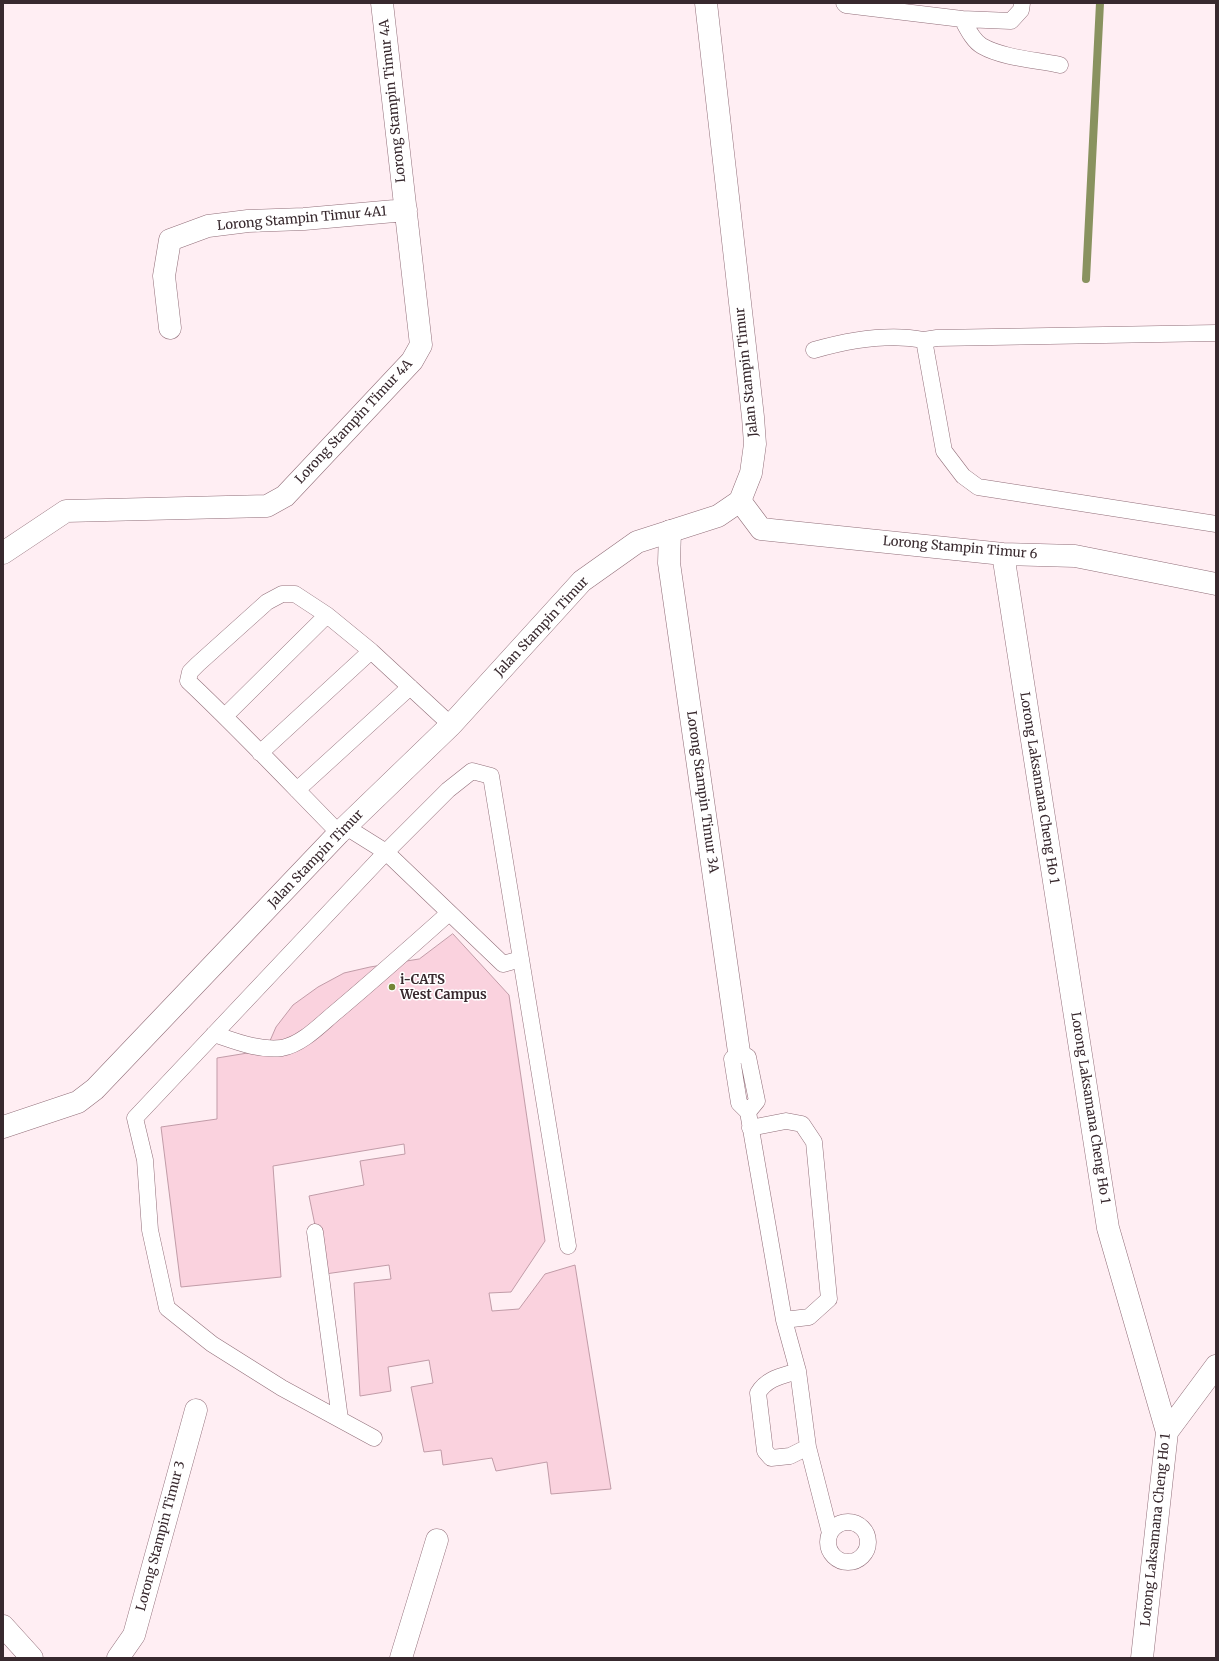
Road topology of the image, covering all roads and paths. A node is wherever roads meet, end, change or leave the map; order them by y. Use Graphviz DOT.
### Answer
graph roads {
  1 [pos="382,3"];
  2 [pos="706,3"];
  3 [pos="844,3"];
  4 [pos="1022,3"];
  5 [pos="921,9"];
  6 [pos="962,19"];
  7 [pos="1060,65"];
  8 [pos="406,210"];
  9 [pos="170,328"];
  10 [pos="1216,333"];
  11 [pos="924,340"];
  12 [pos="814,350"];
  13 [pos="740,501"];
  14 [pos="1216,524"];
  15 [pos="670,531"];
  16 [pos="3,553"];
  17 [pos="1003,554"];
  18 [pos="1216,584"];
  19 [pos="327,615"];
  20 [pos="371,652"];
  21 [pos="410,687"];
  22 [pos="225,716"];
  23 [pos="450,725"];
  24 [pos="260,753"];
  25 [pos="297,790"];
  26 [pos="342,830"];
  27 [pos="386,852"];
  28 [pos="449,913"];
  29 [pos="521,959"];
  30 [pos="214,1034"];
  31 [pos="739,1052"];
  32 [pos="3,1127"];
  33 [pos="750,1128"];
  34 [pos="315,1232"];
  35 [pos="568,1246"];
  36 [pos="784,1320"];
  37 [pos="1216,1366"];
  38 [pos="798,1372"];
  39 [pos="196,1410"];
  40 [pos="340,1419"];
  41 [pos="1167,1432"];
  42 [pos="374,1438"];
  43 [pos="808,1447"];
  44 [pos="830,1533"];
  45 [pos="437,1540"];
  46 [pos="3,1626"];
  47 [pos="32,1658"];
  48 [pos="118,1658"];
  49 [pos="401,1658"];
  50 [pos="1142,1658"];
  1 -- 8 [label="street, Lorong Stampin Timur 4A"];
  2 -- 13 [label="street, Jalan Stampin Timur"];
  3 -- 5 [label="lane"];
  4 -- 6 [label="lane"];
  5 -- 6 [label="lane"];
  6 -- 7 [label="lane"];
  8 -- 9 [label="street, Lorong Stampin Timur 4A1"];
  8 -- 16 [label="street, Lorong Stampin Timur 4A"];
  10 -- 11 [label="lane"];
  11 -- 12 [label="lane"];
  11 -- 14 [label="lane"];
  13 -- 15 [label="street, Jalan Stampin Timur"];
  13 -- 17 [label="street, Lorong Stampin Timur 6"];
  15 -- 23 [label="street, Jalan Stampin Timur"];
  15 -- 31 [label="street, Lorong Stampin Timur 3A"];
  17 -- 18 [label="street, Lorong Stampin Timur 6"];
  17 -- 41 [label="street, Lorong Laksamana Cheng Ho 1"];
  19 -- 20 [label="lane"];
  19 -- 22 [label="lane"];
  19 -- 22 [label="lane"];
  20 -- 21 [label="lane"];
  20 -- 24 [label="lane"];
  21 -- 23 [label="lane"];
  21 -- 25 [label="lane"];
  22 -- 24 [label="lane"];
  23 -- 26 [label="street, Jalan Stampin Timur"];
  24 -- 25 [label="lane"];
  25 -- 26 [label="lane"];
  26 -- 27 [label="lane"];
  26 -- 32 [label="street, Jalan Stampin Timur"];
  27 -- 28 [label="lane"];
  27 -- 29 [label="lane"];
  27 -- 30 [label="lane"];
  28 -- 29 [label="lane"];
  28 -- 30 [label="lane"];
  29 -- 35 [label="lane"];
  30 -- 40 [label="lane"];
  31 -- 33 [label="lane"];
  33 -- 36 [label="lane"];
  33 -- 36 [label="lane"];
  34 -- 40 [label="lane"];
  36 -- 38 [label="lane"];
  37 -- 41 [label="street"];
  38 -- 43 [label="lane"];
  38 -- 43 [label="lane"];
  39 -- 48 [label="street, Lorong Stampin Timur 3"];
  40 -- 42 [label="lane"];
  41 -- 50 [label="street, Lorong Laksamana Cheng Ho 1"];
  43 -- 44 [label="lane"];
  45 -- 49 [label="street"];
  46 -- 47 [label="street"];
}
